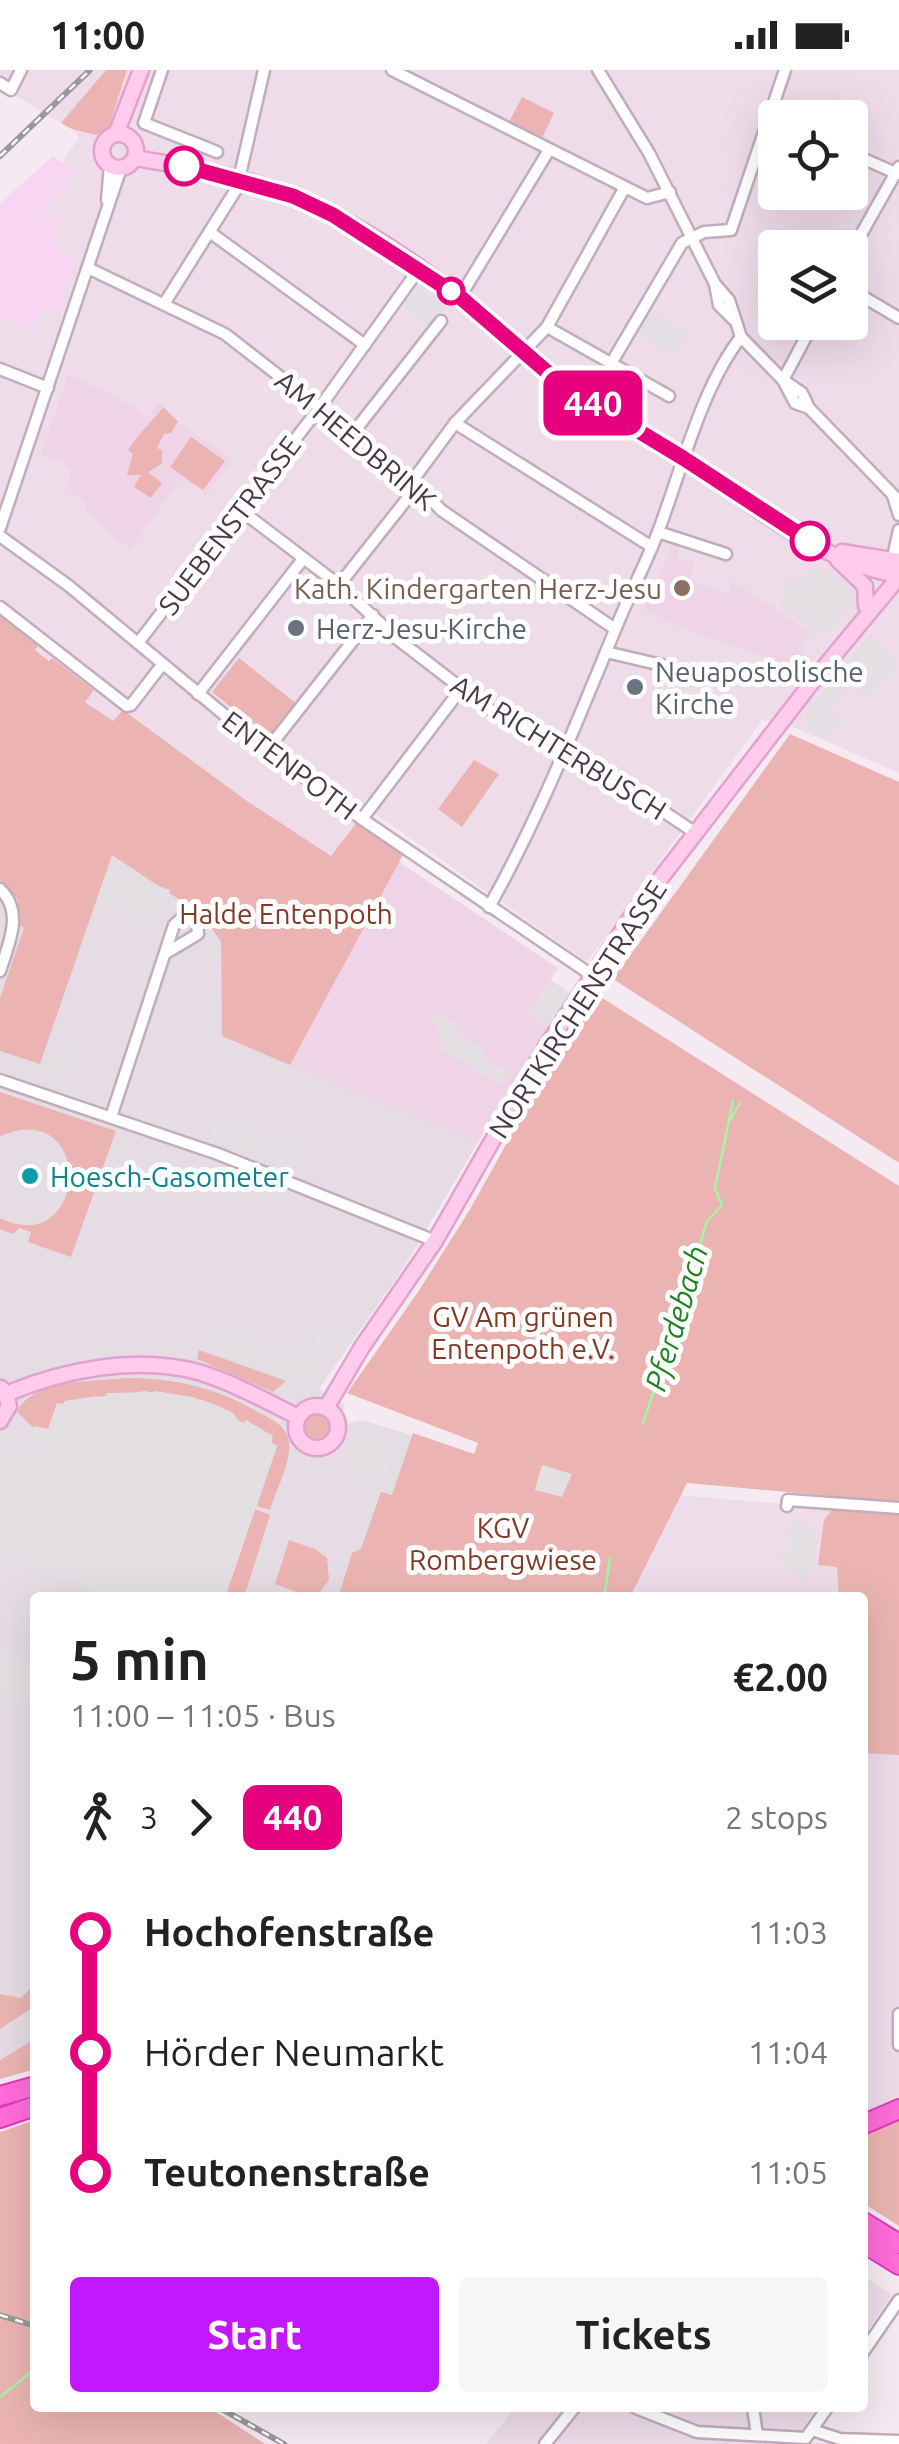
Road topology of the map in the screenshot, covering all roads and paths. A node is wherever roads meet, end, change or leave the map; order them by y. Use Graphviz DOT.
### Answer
graph roads {
  1 [pos="21,70"];
  2 [pos="141,70"];
  3 [pos="162,70"];
  4 [pos="264,70"];
  5 [pos="392,70"];
  6 [pos="598,70"];
  7 [pos="785,70"];
  8 [pos="0,83"];
  9 [pos="777,100"];
  10 [pos="121,135"];
  11 [pos="549,150"];
  12 [pos="217,152"];
  13 [pos="136,154"];
  14 [pos="758,157"];
  15 [pos="868,160"];
  16 [pos="116,167"];
  17 [pos="898,171"];
  18 [pos="239,180"];
  19 [pos="625,187"];
  20 [pos="670,192"];
  21 [pos="864,230"];
  22 [pos="211,233"];
  23 [pos="691,236"];
  24 [pos="88,268"];
  25 [pos="419,270"];
  26 [pos="460,297"];
  27 [pos="868,299"];
  28 [pos="164,304"];
  29 [pos="899,318"];
  30 [pos="441,321"];
  31 [pos="547,327"];
  32 [pos="741,337"];
  33 [pos="804,340"];
  34 [pos="365,345"];
  35 [pos="521,350"];
  36 [pos="612,362"];
  37 [pos="0,369"];
  38 [pos="783,380"];
  39 [pos="48,388"];
  40 [pos="669,396"];
  41 [pos="320,407"];
  42 [pos="455,423"];
  43 [pos="353,433"];
  44 [pos="683,458"];
  45 [pos="416,483"];
  46 [pos="896,498"];
  47 [pos="239,509"];
  48 [pos="899,515"];
  49 [pos="0,528"];
  50 [pos="899,530"];
  51 [pos="658,532"];
  52 [pos="0,536"];
  53 [pos="652,547"];
  54 [pos="831,552"];
  55 [pos="726,554"];
  56 [pos="303,559"];
  57 [pos="895,569"];
  58 [pos="338,585"];
  59 [pos="866,606"];
  60 [pos="0,608"];
  61 [pos="373,616"];
  62 [pos="615,628"];
  63 [pos="854,628"];
  64 [pos="138,643"];
  65 [pos="606,652"];
  66 [pos="162,665"];
  67 [pos="670,668"];
  68 [pos="461,689"];
  69 [pos="198,694"];
  70 [pos="267,750"];
  71 [pos="566,752"];
  72 [pos="362,819"];
  73 [pos="694,832"];
  74 [pos="0,889"];
  75 [pos="488,907"];
  76 [pos="166,953"];
  77 [pos="0,971"];
  78 [pos="593,976"];
  79 [pos="0,1080"];
  80 [pos="111,1117"];
  81 [pos="435,1241"];
  82 [pos="3,1391"];
  83 [pos="326,1408"];
  84 [pos="298,1417"];
  85 [pos="0,1421"];
  86 [pos="787,1506"];
  87 [pos="899,1508"];
  88 [pos="899,2014"];
  89 [pos="899,2045"];
  90 [pos="30,2087"];
  91 [pos="0,2096"];
  92 [pos="30,2108"];
  93 [pos="899,2109"];
  94 [pos="0,2118"];
  95 [pos="868,2122"];
  96 [pos="868,2225"];
  97 [pos="899,2244"];
  98 [pos="868,2246"];
  99 [pos="899,2265"];
  100 [pos="898,2302"];
  101 [pos="868,2345"];
  102 [pos="571,2412"];
  103 [pos="646,2412"];
  104 [pos="754,2412"];
  105 [pos="824,2412"];
  106 [pos="757,2434"];
  107 [pos="807,2437"];
  108 [pos="899,2441"];
  109 [pos="545,2444"];
  1 -- 8 [label="street"];
  2 -- 10 [label="main road"];
  3 -- 12 [label="street"];
  4 -- 18 [label="street"];
  5 -- 11 [label="street"];
  6 -- 20 [label="street"];
  7 -- 9 [label="street"];
  10 -- 13 [label="main road"];
  10 -- 16 [label="main road"];
  11 -- 19 [label="street"];
  11 -- 26 [label="street"];
  13 -- 16 [label="main road"];
  13 -- 18 [label="main road"];
  14 -- 23 [label="street"];
  15 -- 17 [label="street"];
  16 -- 24 [label="street"];
  17 -- 21 [label="street"];
  18 -- 22 [label="street"];
  18 -- 25 [label="main road"];
  19 -- 20 [label="street"];
  19 -- 31 [label="street"];
  20 -- 23 [label="street"];
  22 -- 28 [label="street"];
  22 -- 34 [label="street"];
  23 -- 32 [label="street"];
  23 -- 36 [label="street"];
  24 -- 28 [label="street, AM HEEDBRINK"];
  24 -- 39 [label="street"];
  25 -- 26 [label="main road"];
  25 -- 34 [label="street, SUEBENSTRASSE"];
  26 -- 35 [label="main road"];
  27 -- 29 [label="street"];
  28 -- 41 [label="street, AM HEEDBRINK"];
  30 -- 43 [label="street"];
  31 -- 35 [label="street"];
  31 -- 36 [label="street"];
  32 -- 38 [label="street"];
  32 -- 44 [label="street"];
  33 -- 38 [label="street"];
  34 -- 41 [label="street, SUEBENSTRASSE"];
  35 -- 42 [label="street"];
  35 -- 44 [label="main road"];
  36 -- 40 [label="street"];
  37 -- 39 [label="street"];
  38 -- 46 [label="street"];
  39 -- 49 [label="street"];
  41 -- 43 [label="street, AM HEEDBRINK"];
  41 -- 47 [label="street, SUEBENSTRASSE"];
  42 -- 45 [label="street"];
  42 -- 53 [label="street"];
  43 -- 45 [label="street, AM HEEDBRINK"];
  44 -- 51 [label="street"];
  44 -- 54 [label="main road"];
  45 -- 58 [label="street"];
  45 -- 62 [label="street, AM HEEDBRINK"];
  46 -- 48 [label="street"];
  47 -- 56 [label="street, AM RICHTERBUSCH"];
  47 -- 64 [label="street, SUEBENSTRASSE"];
  50 -- 57 [label="street"];
  51 -- 53 [label="street"];
  51 -- 55 [label="street"];
  52 -- 64 [label="street, ENTENPOTH"];
  53 -- 62 [label="street"];
  54 -- 57 [label="main road"];
  54 -- 59 [label="main road"];
  56 -- 58 [label="street, AM RICHTERBUSCH"];
  56 -- 69 [label="street"];
  57 -- 59 [label="main road, NORTKIRCHENSTRASSE"];
  57 -- 63 [label="main road, NORTKIRCHENSTRASSE"];
  58 -- 61 [label="street, AM RICHTERBUSCH"];
  59 -- 63 [label="main road, NORTKIRCHENSTRASSE"];
  60 -- 66 [label="street"];
  61 -- 68 [label="street, AM RICHTERBUSCH"];
  61 -- 70 [label="street"];
  62 -- 65 [label="street"];
  63 -- 73 [label="main road, NORTKIRCHENSTRASSE"];
  64 -- 66 [label="street, ENTENPOTH"];
  65 -- 67 [label="street"];
  65 -- 71 [label="street"];
  66 -- 69 [label="street, ENTENPOTH"];
  68 -- 71 [label="street, AM RICHTERBUSCH"];
  68 -- 72 [label="street"];
  69 -- 70 [label="street, ENTENPOTH"];
  70 -- 72 [label="street, ENTENPOTH"];
  71 -- 73 [label="street, AM RICHTERBUSCH"];
  71 -- 75 [label="street"];
  72 -- 75 [label="street, ENTENPOTH"];
  73 -- 78 [label="main road, NORTKIRCHENSTRASSE"];
  74 -- 77 [label="street"];
  75 -- 78 [label="street, ENTENPOTH"];
  76 -- 80 [label="street"];
  78 -- 81 [label="main road, NORTKIRCHENSTRASSE"];
  79 -- 80 [label="street"];
  80 -- 81 [label="street"];
  81 -- 83 [label="main road, NORTKIRCHENSTRASSE"];
  82 -- 84 [label="main road"];
  82 -- 85 [label="main road"];
  83 -- 84 [label="main road"];
  83 -- 84 [label="main road"];
  86 -- 87 [label="street"];
  88 -- 89 [label="street"];
  90 -- 91 [label="highway"];
  92 -- 94 [label="highway"];
  93 -- 95 [label="highway"];
  96 -- 97 [label="highway"];
  98 -- 99 [label="highway"];
  100 -- 101 [label="street"];
  102 -- 109 [label="street"];
  103 -- 106 [label="street"];
  104 -- 106 [label="street"];
  105 -- 107 [label="street"];
  106 -- 107 [label="street"];
  107 -- 108 [label="street"];
}
